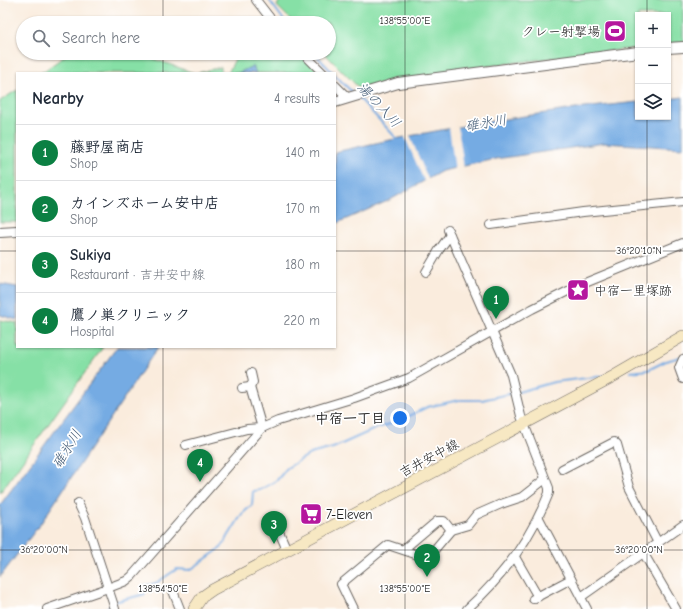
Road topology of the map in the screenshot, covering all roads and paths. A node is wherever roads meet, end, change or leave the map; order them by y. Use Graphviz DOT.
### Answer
graph roads {
  1 [pos="256,0"];
  2 [pos="269,16"];
  3 [pos="683,46"];
  4 [pos="671,48"];
  5 [pos="635,52"];
  6 [pos="310,60"];
  7 [pos="322,72"];
  8 [pos="336,86"];
  9 [pos="353,96"];
  10 [pos="336,102"];
  11 [pos="683,202"];
  12 [pos="491,225"];
  13 [pos="16,231"];
  14 [pos="0,232"];
  15 [pos="683,243"];
  16 [pos="426,272"];
  17 [pos="491,332"];
  18 [pos="683,336"];
  19 [pos="683,359"];
  20 [pos="251,373"];
  21 [pos="683,379"];
  22 [pos="524,423"];
  23 [pos="262,428"];
  24 [pos="186,445"];
  25 [pos="562,469"];
  26 [pos="544,479"];
  27 [pos="78,503"];
  28 [pos="539,518"];
  29 [pos="683,524"];
  30 [pos="277,527"];
  31 [pos="451,530"];
  32 [pos="658,543"];
  33 [pos="404,549"];
  34 [pos="287,550"];
  35 [pos="644,554"];
  36 [pos="515,557"];
  37 [pos="571,579"];
  38 [pos="108,588"];
  39 [pos="173,592"];
  40 [pos="581,597"];
  41 [pos="47,609"];
  42 [pos="115,609"];
  43 [pos="176,609"];
  44 [pos="180,609"];
  45 [pos="186,609"];
  46 [pos="194,609"];
  47 [pos="354,609"];
  48 [pos="467,609"];
  49 [pos="587,609"];
  50 [pos="676,609"];
  1 -- 2 [label="street"];
  3 -- 4 [label="street"];
  5 -- 9 [label="street"];
  6 -- 7 [label="street"];
  8 -- 9 [label="street"];
  9 -- 10 [label="street"];
  11 -- 12 [label="street"];
  13 -- 14 [label="street"];
  15 -- 17 [label="street"];
  16 -- 17 [label="street"];
  17 -- 22 [label="street"];
  17 -- 23 [label="street"];
  18 -- 22 [label="main road, 吉井安中線"];
  19 -- 21 [label="street"];
  20 -- 23 [label="street"];
  22 -- 26 [label="street"];
  22 -- 34 [label="main road, 吉井安中線"];
  23 -- 24 [label="street"];
  23 -- 38 [label="street"];
  25 -- 32 [label="street"];
  26 -- 28 [label="street"];
  26 -- 31 [label="street"];
  27 -- 38 [label="street"];
  28 -- 36 [label="street"];
  28 -- 37 [label="street"];
  29 -- 32 [label="street"];
  30 -- 34 [label="street"];
  31 -- 33 [label="street"];
  31 -- 33 [label="street"];
  32 -- 35 [label="street"];
  33 -- 47 [label="street"];
  34 -- 46 [label="main road, 吉井安中線"];
  35 -- 40 [label="street"];
  35 -- 50 [label="street"];
  36 -- 37 [label="street"];
  36 -- 48 [label="street"];
  37 -- 40 [label="street"];
  38 -- 41 [label="street"];
  38 -- 42 [label="street"];
  39 -- 44 [label="street"];
  40 -- 49 [label="street"];
  43 -- 44 [label="street"];
  44 -- 45 [label="street"];
}
